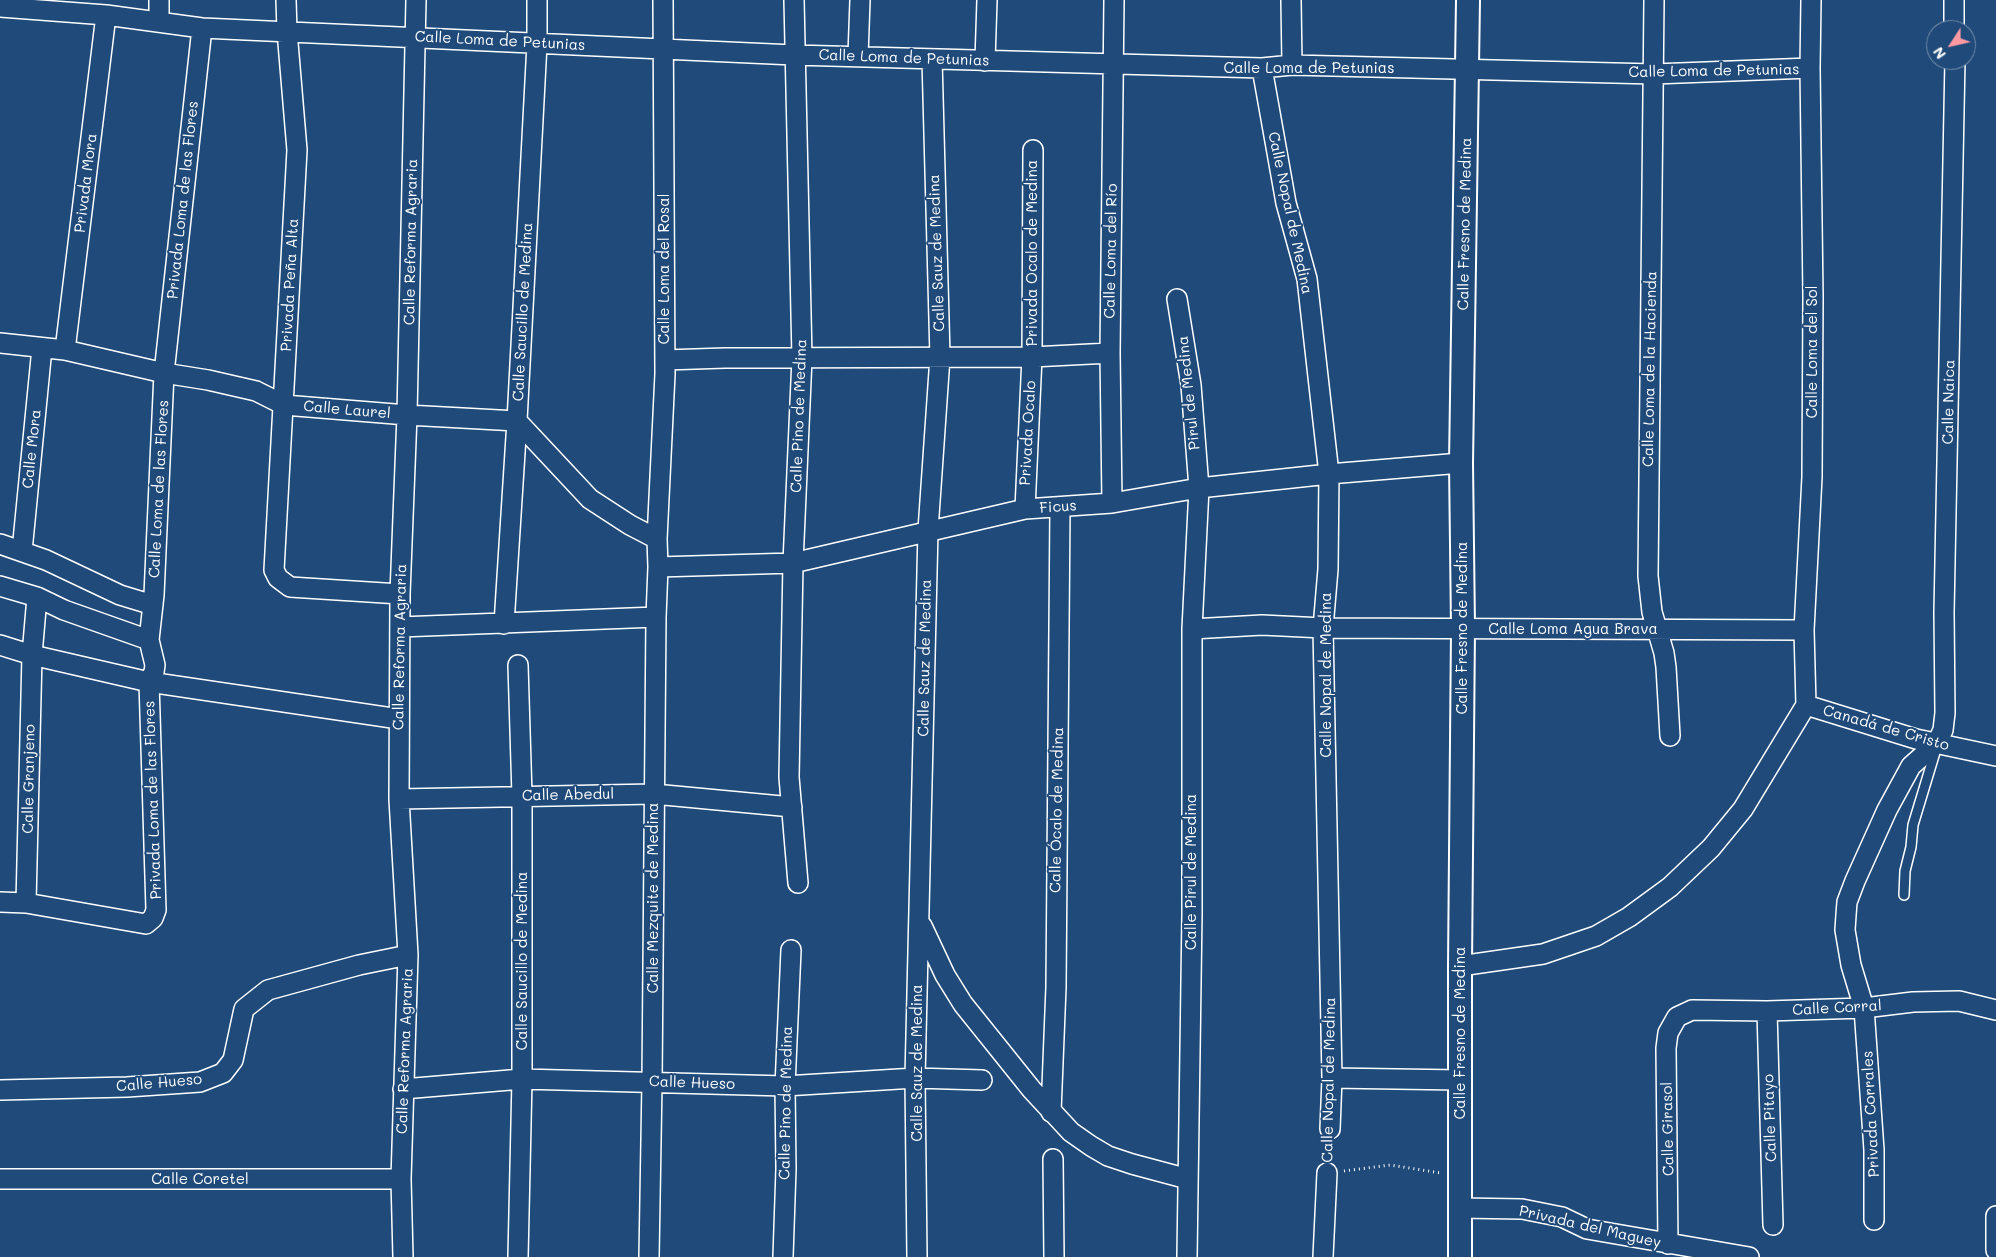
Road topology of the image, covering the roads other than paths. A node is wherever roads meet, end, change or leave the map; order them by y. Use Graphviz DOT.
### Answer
graph roads {
  1 [pos="159,0"];
  2 [pos="286,0"];
  3 [pos="416,0"];
  4 [pos="537,0"];
  5 [pos="663,0"];
  6 [pos="794,0"];
  7 [pos="860,0"];
  8 [pos="987,0"];
  9 [pos="1114,0"];
  10 [pos="1292,0"];
  11 [pos="1468,0"];
  12 [pos="1654,0"];
  13 [pos="1811,0"];
  14 [pos="1954,0"];
  15 [pos="31,4"];
  16 [pos="0,6"];
  17 [pos="106,15"];
  18 [pos="1954,20"];
  19 [pos="159,21"];
  20 [pos="202,28"];
  21 [pos="287,31"];
  22 [pos="416,36"];
  23 [pos="536,44"];
  24 [pos="663,49"];
  25 [pos="794,55"];
  26 [pos="858,56"];
  27 [pos="932,59"];
  28 [pos="985,61"];
  29 [pos="1113,65"];
  30 [pos="1292,65"];
  31 [pos="1262,68"];
  32 [pos="1810,68"];
  33 [pos="1468,70"];
  34 [pos="1955,70"];
  35 [pos="1654,74"];
  36 [pos="1033,150"];
  37 [pos="1177,299"];
  38 [pos="0,343"];
  39 [pos="42,348"];
  40 [pos="66,350"];
  41 [pos="1110,353"];
  42 [pos="940,357"];
  43 [pos="1032,357"];
  44 [pos="802,358"];
  45 [pos="665,360"];
  46 [pos="164,373"];
  47 [pos="284,405"];
  48 [pos="407,416"];
  49 [pos="517,421"];
  50 [pos="1461,463"];
  51 [pos="1329,474"];
  52 [pos="1199,488"];
  53 [pos="1112,503"];
  54 [pos="1060,508"];
  55 [pos="1024,509"];
  56 [pos="928,530"];
  57 [pos="657,539"];
  58 [pos="0,544"];
  59 [pos="22,551"];
  60 [pos="793,563"];
  61 [pos="658,567"];
  62 [pos="0,586"];
  63 [pos="400,594"];
  64 [pos="37,597"];
  65 [pos="153,605"];
  66 [pos="656,616"];
  67 [pos="504,624"];
  68 [pos="400,627"];
  69 [pos="1323,628"];
  70 [pos="1463,628"];
  71 [pos="1192,629"];
  72 [pos="1657,630"];
  73 [pos="1804,630"];
  74 [pos="149,640"];
  75 [pos="0,645"];
  76 [pos="32,655"];
  77 [pos="518,665"];
  78 [pos="149,682"];
  79 [pos="1806,705"];
  80 [pos="399,719"];
  81 [pos="1670,736"];
  82 [pos="1937,743"];
  83 [pos="1996,756"];
  84 [pos="654,794"];
  85 [pos="522,796"];
  86 [pos="399,799"];
  87 [pos="792,807"];
  88 [pos="798,883"];
  89 [pos="1904,895"];
  90 [pos="0,902"];
  91 [pos="26,903"];
  92 [pos="919,919"];
  93 [pos="791,950"];
  94 [pos="408,955"];
  95 [pos="1460,966"];
  96 [pos="1864,1008"];
  97 [pos="1996,1010"];
  98 [pos="1767,1011"];
  99 [pos="1677,1017"];
  100 [pos="915,1078"];
  101 [pos="1332,1078"];
  102 [pos="522,1079"];
  103 [pos="982,1080"];
  104 [pos="1460,1080"];
  105 [pos="652,1082"];
  106 [pos="785,1086"];
  107 [pos="0,1090"];
  108 [pos="403,1090"];
  109 [pos="1051,1112"];
  110 [pos="1330,1129"];
  111 [pos="1053,1159"];
  112 [pos="1327,1173"];
  113 [pos="1188,1179"];
  114 [pos="0,1180"];
  115 [pos="401,1180"];
  116 [pos="1460,1208"];
  117 [pos="1996,1216"];
  118 [pos="1874,1220"];
  119 [pos="1773,1225"];
  120 [pos="1668,1244"];
  121 [pos="1996,1250"];
  122 [pos="403,1257"];
  123 [pos="518,1257"];
  124 [pos="649,1257"];
  125 [pos="783,1257"];
  126 [pos="917,1257"];
  127 [pos="1054,1257"];
  128 [pos="1187,1257"];
  129 [pos="1323,1257"];
  130 [pos="1460,1257"];
  131 [pos="1749,1257"];
  1 -- 19 [label="street"];
  2 -- 21 [label="street, Privada Peña Alta"];
  3 -- 22 [label="street, Calle Reforma Agraria"];
  4 -- 23 [label="street, Calle Saucillo de Medina"];
  5 -- 24 [label="street, Calle Loma del Rosal"];
  6 -- 25 [label="street, Calle Pino de Medina"];
  7 -- 26 [label="street"];
  8 -- 28 [label="street"];
  9 -- 29 [label="street, Calle Loma del Río"];
  10 -- 30 [label="street"];
  11 -- 33 [label="street, Calle Fresno de Medina"];
  12 -- 35 [label="street, Calle Loma de la Hacienda"];
  13 -- 32 [label="street, Calle Loma del Sol"];
  14 -- 18 [label="street"];
  15 -- 16 [label="street, Calle Loma de Petunias"];
  15 -- 17 [label="street, Calle Loma de Petunias"];
  17 -- 19 [label="street, Calle Loma de Petunias"];
  17 -- 40 [label="street, Privada Mora"];
  19 -- 20 [label="street, Calle Loma de Petunias"];
  20 -- 21 [label="street, Calle Loma de Petunias"];
  20 -- 46 [label="street, Privada Loma de las Flores"];
  21 -- 22 [label="street, Calle Loma de Petunias"];
  21 -- 47 [label="street, Privada Peña Alta"];
  22 -- 23 [label="street, Calle Loma de Petunias"];
  22 -- 48 [label="street, Calle Reforma Agraria"];
  23 -- 24 [label="street, Calle Loma de Petunias"];
  23 -- 49 [label="street, Calle Saucillo de Medina"];
  24 -- 25 [label="street, Calle Loma de Petunias"];
  24 -- 45 [label="street, Calle Loma del Rosal"];
  25 -- 26 [label="street, Calle Loma de Petunias"];
  25 -- 44 [label="street, Calle Pino de Medina"];
  26 -- 27 [label="street, Calle Loma de Petunias"];
  27 -- 28 [label="street, Calle Loma de Petunias"];
  27 -- 42 [label="street, Calle Sauz de Medina"];
  28 -- 29 [label="street, Calle Loma de Petunias"];
  29 -- 31 [label="street, Calle Loma de Petunias"];
  29 -- 41 [label="street, Calle Loma del Río"];
  30 -- 31 [label="street, Calle Loma de Petunias"];
  30 -- 33 [label="street, Calle Loma de Petunias"];
  31 -- 51 [label="street, Calle Nopal de Medina"];
  32 -- 35 [label="street, Calle Loma de Petunias"];
  32 -- 73 [label="street, Calle Loma del Sol"];
  33 -- 35 [label="street, Calle Loma de Petunias"];
  33 -- 50 [label="street, Calle Fresno de Medina"];
  34 -- 82 [label="street, Calle Naica"];
  35 -- 72 [label="street, Calle Loma de la Hacienda"];
  36 -- 43 [label="street, Privada Ocalo de Medina"];
  37 -- 52 [label="street, Pirul de Medina"];
  38 -- 39 [label="street, Calle Laurel"];
  39 -- 40 [label="street, Calle Laurel"];
  39 -- 59 [label="street, Calle Mora"];
  40 -- 46 [label="street, Calle Laurel"];
  41 -- 43 [label="street"];
  41 -- 53 [label="street, Calle Loma del Río"];
  42 -- 43 [label="street"];
  42 -- 44 [label="street"];
  42 -- 56 [label="street, Calle Sauz de Medina"];
  43 -- 55 [label="street, Privada Ocalo"];
  44 -- 45 [label="street"];
  44 -- 60 [label="street, Calle Pino de Medina"];
  45 -- 57 [label="street, Calle Loma del Rosal"];
  46 -- 47 [label="street, Calle Laurel"];
  46 -- 65 [label="street, Calle Loma de las Flores"];
  47 -- 48 [label="street, Calle Laurel"];
  47 -- 63 [label="street, Privada Peña Alta"];
  48 -- 49 [label="street, Calle Laurel"];
  48 -- 63 [label="street, Calle Reforma Agraria"];
  49 -- 57 [label="street"];
  49 -- 67 [label="street, Calle Saucillo de Medina"];
  50 -- 51 [label="street, Ficus"];
  50 -- 70 [label="street, Calle Fresno de Medina"];
  51 -- 52 [label="street, Ficus"];
  51 -- 69 [label="street, Calle Nopal de Medina"];
  52 -- 53 [label="street, Ficus"];
  52 -- 71 [label="street, Calle Pirul de Medina"];
  53 -- 54 [label="street, Ficus"];
  54 -- 55 [label="street, Ficus"];
  54 -- 109 [label="street, Calle Ócalo de Medina"];
  55 -- 56 [label="street, Ficus"];
  56 -- 60 [label="street, Ficus"];
  56 -- 92 [label="street, Calle Sauz de Medina"];
  57 -- 61 [label="street, Calle Mezquite de Medina"];
  58 -- 59 [label="street"];
  59 -- 65 [label="street"];
  60 -- 61 [label="street, Ficus"];
  60 -- 87 [label="street, Calle Pino de Medina"];
  61 -- 66 [label="street, Calle Mezquite de Medina"];
  62 -- 64 [label="street"];
  63 -- 68 [label="street, Calle Reforma Agraria"];
  64 -- 74 [label="street"];
  64 -- 76 [label="street, Calle Granjeno"];
  65 -- 74 [label="street, Calle Loma de las Flores"];
  66 -- 67 [label="street"];
  66 -- 84 [label="street, Calle Mezquite de Medina"];
  67 -- 68 [label="street"];
  68 -- 80 [label="street, Calle Reforma Agraria"];
  69 -- 70 [label="street, Calle Loma Agua Brava"];
  69 -- 71 [label="street, Calle Loma Agua Brava"];
  69 -- 101 [label="street, Calle Nopal de Medina"];
  70 -- 72 [label="street, Calle Loma Agua Brava"];
  70 -- 95 [label="street, Calle Fresno de Medina"];
  71 -- 113 [label="street, Calle Pirul de Medina"];
  72 -- 73 [label="street, Calle Loma Agua Brava"];
  72 -- 81 [label="street, Calle Loma de la Hacienda"];
  73 -- 79 [label="street, Calle Loma del Sol"];
  74 -- 78 [label="street, Privada Loma de las Flores"];
  75 -- 76 [label="street"];
  76 -- 78 [label="street"];
  76 -- 91 [label="street, Calle Granjeno"];
  77 -- 85 [label="street, Calle Saucillo de Medina"];
  78 -- 80 [label="street"];
  78 -- 91 [label="street, Privada Loma de las Flores"];
  79 -- 82 [label="street, Canadá de Cristo"];
  79 -- 95 [label="street"];
  80 -- 86 [label="street, Calle Reforma Agraria"];
  82 -- 83 [label="street, Canadá de Cristo"];
  82 -- 89 [label="lane"];
  82 -- 96 [label="street"];
  84 -- 85 [label="street, Calle Abedul"];
  84 -- 87 [label="street, Calle Abedul"];
  84 -- 105 [label="street, Calle Mezquite de Medina"];
  85 -- 86 [label="street, Calle Abedul"];
  85 -- 102 [label="street, Calle Saucillo de Medina"];
  86 -- 94 [label="street, Calle Reforma Agraria"];
  87 -- 88 [label="street, Calle Pino de Medina"];
  90 -- 91 [label="street"];
  92 -- 100 [label="street, Calle Sauz de Medina"];
  92 -- 109 [label="street"];
  93 -- 106 [label="street, Calle Pino de Medina"];
  94 -- 107 [label="street, Calle Hueso"];
  94 -- 108 [label="street, Calle Reforma Agraria"];
  95 -- 104 [label="street, Calle Fresno de Medina"];
  96 -- 97 [label="street, Calle Corral"];
  96 -- 98 [label="street, Calle Corral"];
  96 -- 118 [label="street, Privada Corrales"];
  98 -- 99 [label="street, Calle Corral"];
  98 -- 119 [label="street, Calle Pitayo"];
  99 -- 120 [label="street, Calle Girasol"];
  100 -- 103 [label="street, Calle Hueso"];
  100 -- 106 [label="street, Calle Hueso"];
  100 -- 126 [label="street, Calle Sauz de Medina"];
  101 -- 104 [label="street"];
  101 -- 110 [label="street, Calle Nopal de Medina"];
  102 -- 105 [label="street, Calle Hueso"];
  102 -- 108 [label="street, Calle Hueso"];
  102 -- 123 [label="street, Calle Saucillo de Medina"];
  104 -- 116 [label="street, Calle Fresno de Medina"];
  105 -- 106 [label="street, Calle Hueso"];
  105 -- 124 [label="street, Calle Mezquite de Medina"];
  106 -- 125 [label="street, Calle Pino de Medina"];
  108 -- 115 [label="street, Calle Reforma Agraria"];
  109 -- 113 [label="street"];
  111 -- 127 [label="street"];
  112 -- 129 [label="street, Calle Nopal de Medina"];
  113 -- 128 [label="street, Calle Pirul de Medina"];
  114 -- 115 [label="street, Calle Coretel"];
  115 -- 122 [label="street, Calle Reforma Agraria"];
  116 -- 120 [label="street, Privada del Maguey"];
  116 -- 130 [label="street, Calle Fresno de Medina"];
  117 -- 121 [label="street"];
  120 -- 131 [label="street, Privada del Maguey"];
}
